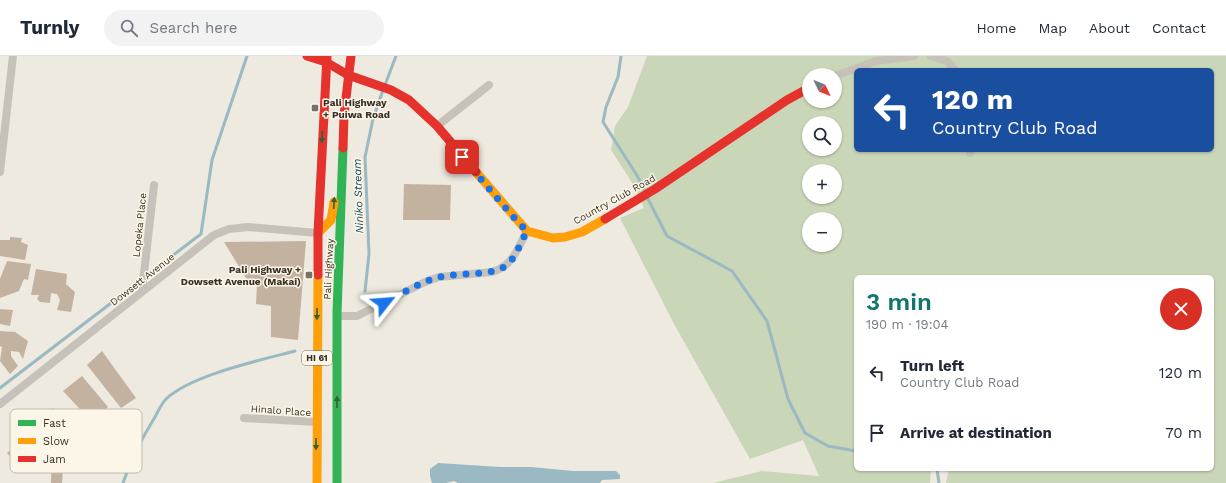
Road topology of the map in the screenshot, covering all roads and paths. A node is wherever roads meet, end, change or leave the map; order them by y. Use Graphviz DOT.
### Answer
graph roads {
  1 [pos="13,56"];
  2 [pos="307,56"];
  3 [pos="351,56"];
  4 [pos="914,56"];
  5 [pos="930,56"];
  6 [pos="327,59"];
  7 [pos="857,68"];
  8 [pos="953,68"];
  9 [pos="854,69"];
  10 [pos="842,73"];
  11 [pos="348,76"];
  12 [pos="489,85"];
  13 [pos="802,92"];
  14 [pos="437,126"];
  15 [pos="343,168"];
  16 [pos="0,172"];
  17 [pos="154,185"];
  18 [pos="527,231"];
  19 [pos="318,233"];
  20 [pos="142,291"];
  21 [pos="337,315"];
  22 [pos="0,404"];
  23 [pos="244,418"];
  24 [pos="316,422"];
  25 [pos="316,483"];
  26 [pos="337,483"];
  1 -- 16 [label="street"];
  2 -- 6 [label="main road, Country Club Road"];
  3 -- 11 [label="main road, Pali Highway / HI 61"];
  4 -- 7 [label="street"];
  5 -- 8 [label="street"];
  6 -- 11 [label="main road, Country Club Road"];
  6 -- 19 [label="main road, Pali Highway / HI 61, one-way"];
  9 -- 10 [label="street"];
  11 -- 14 [label="main road, Country Club Road"];
  11 -- 15 [label="main road, Pali Highway / HI 61"];
  12 -- 14 [label="street"];
  13 -- 18 [label="main road, Country Club Road"];
  14 -- 18 [label="main road, Country Club Road"];
  19 -- 15 [label="main road, one-way"];
  15 -- 21 [label="main road, Pali Highway / HI 61"];
  17 -- 20 [label="street, Lopeka Place"];
  18 -- 21 [label="street"];
  19 -- 20 [label="street, Dowsett Avenue"];
  19 -- 21 [label="main road"];
  19 -- 24 [label="main road, Pali Highway / HI 61, one-way"];
  20 -- 22 [label="street, Dowsett Avenue"];
  26 -- 21 [label="main road, Pali Highway / HI 61, one-way"];
  23 -- 24 [label="street, Hinalo Place"];
  24 -- 25 [label="main road, Pali Highway / HI 61, one-way"];
}
